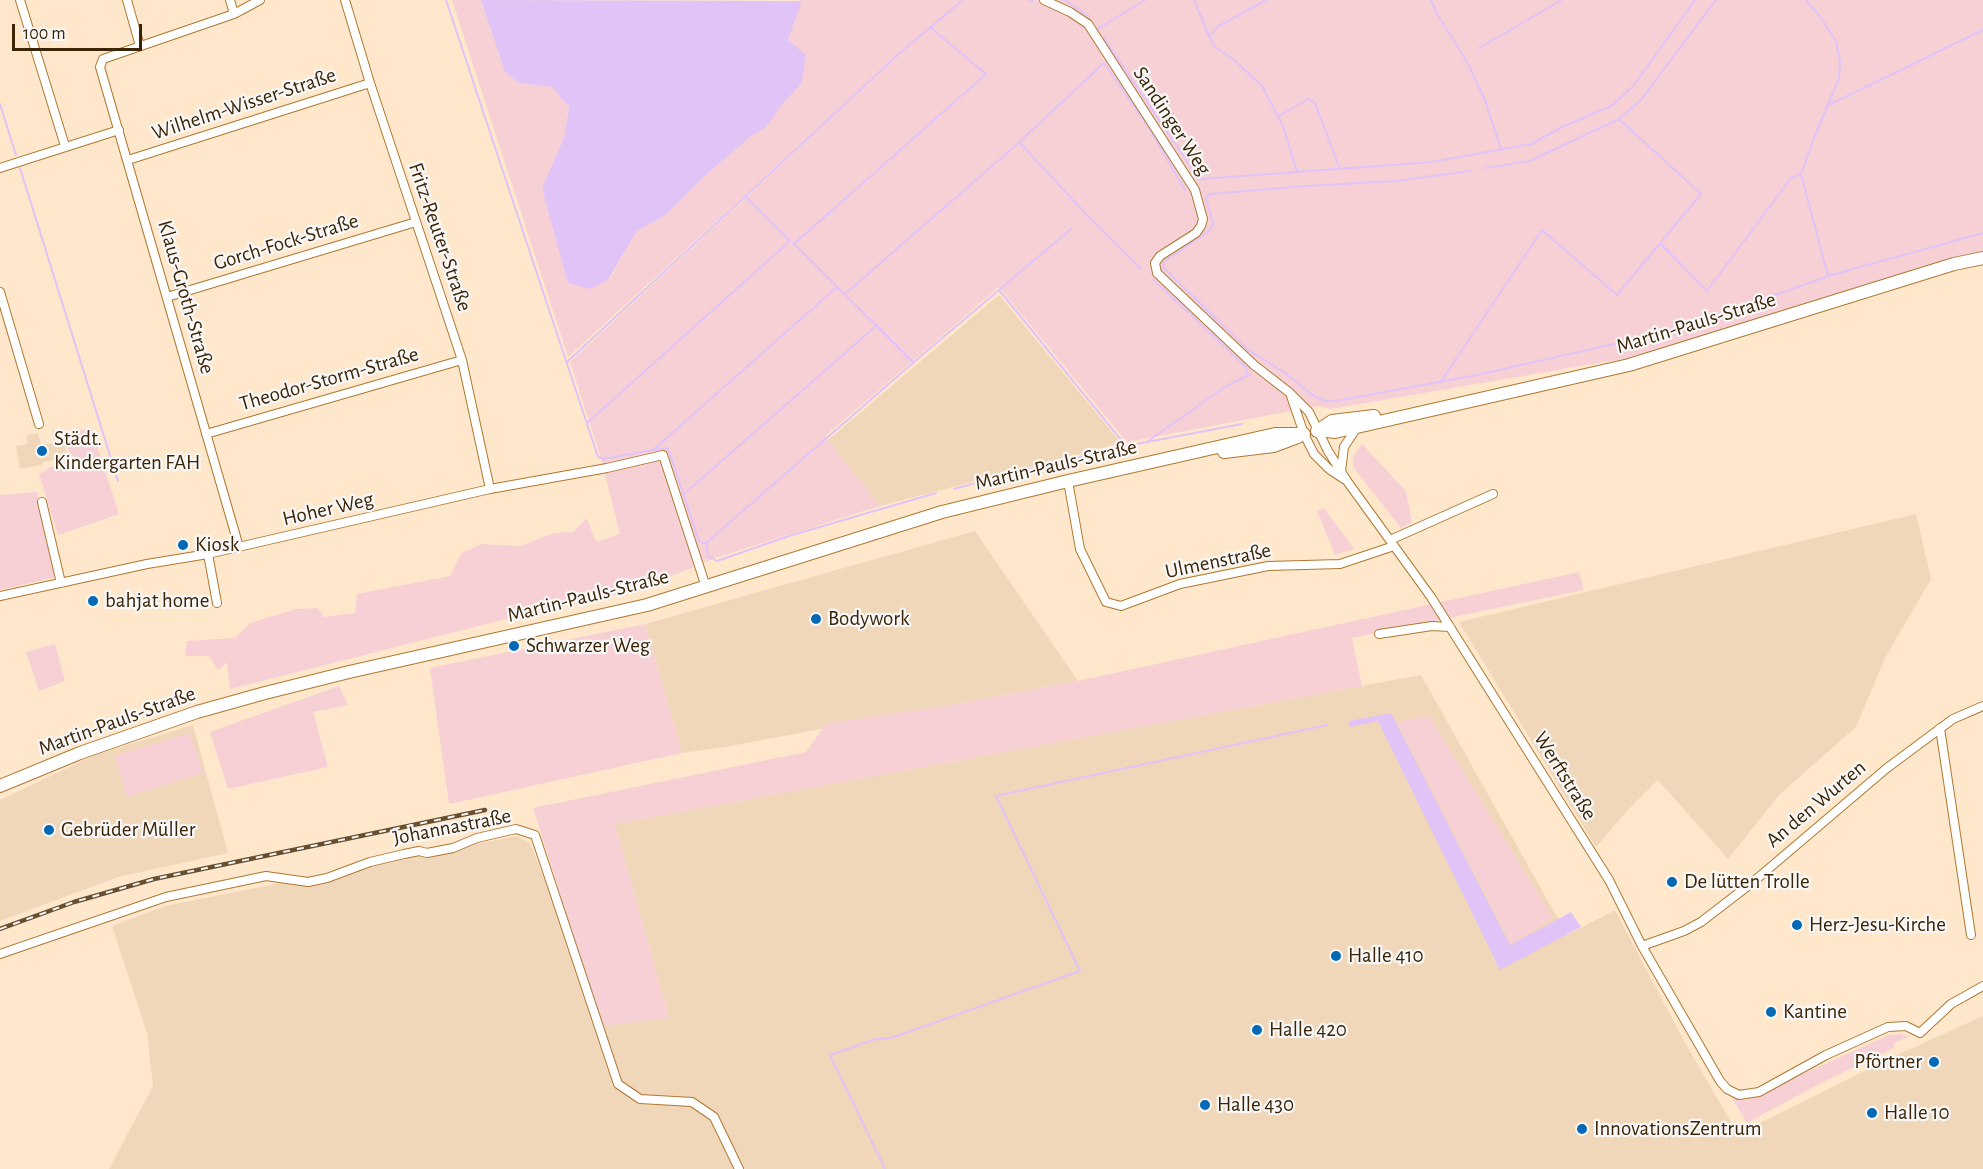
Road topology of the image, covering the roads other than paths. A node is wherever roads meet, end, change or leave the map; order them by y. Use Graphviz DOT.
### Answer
graph roads {
  1 [pos="20,0"];
  2 [pos="127,0"];
  3 [pos="230,0"];
  4 [pos="260,0"];
  5 [pos="345,0"];
  6 [pos="1044,0"];
  7 [pos="234,14"];
  8 [pos="140,46"];
  9 [pos="370,83"];
  10 [pos="119,130"];
  11 [pos="66,146"];
  12 [pos="128,160"];
  13 [pos="0,168"];
  14 [pos="416,222"];
  15 [pos="1983,258"];
  16 [pos="0,292"];
  17 [pos="167,297"];
  18 [pos="2,305"];
  19 [pos="462,360"];
  20 [pos="1290,393"];
  21 [pos="1417,412"];
  22 [pos="39,424"];
  23 [pos="1357,427"];
  24 [pos="1319,430"];
  25 [pos="206,434"];
  26 [pos="1304,434"];
  27 [pos="1341,471"];
  28 [pos="1068,481"];
  29 [pos="1347,481"];
  30 [pos="490,489"];
  31 [pos="1493,494"];
  32 [pos="42,502"];
  33 [pos="1392,543"];
  34 [pos="239,547"];
  35 [pos="208,554"];
  36 [pos="61,583"];
  37 [pos="706,586"];
  38 [pos="0,596"];
  39 [pos="217,603"];
  40 [pos="1450,627"];
  41 [pos="1379,634"];
  42 [pos="1983,706"];
  43 [pos="1940,728"];
  44 [pos="0,786"];
  45 [pos="1971,935"];
  46 [pos="1642,946"];
  47 [pos="0,954"];
  48 [pos="1983,986"];
  49 [pos="739,1169"];
  1 -- 11 [label="street"];
  2 -- 8 [label="street"];
  3 -- 7 [label="street"];
  4 -- 7 [label="street"];
  5 -- 9 [label="street, Fritz-Reuter-Straße"];
  6 -- 20 [label="street, Sandinger Weg"];
  7 -- 8 [label="street"];
  8 -- 10 [label="street, Klaus-Groth-Straße"];
  9 -- 12 [label="street, Wilhelm-Wisser-Straße"];
  9 -- 14 [label="street, Fritz-Reuter-Straße"];
  10 -- 11 [label="street"];
  10 -- 12 [label="street, Klaus-Groth-Straße"];
  11 -- 13 [label="street"];
  12 -- 17 [label="street, Klaus-Groth-Straße"];
  14 -- 17 [label="street, Gorch-Fock-Straße"];
  14 -- 19 [label="street, Fritz-Reuter-Straße"];
  15 -- 21 [label="street, Martin-Pauls-Straße"];
  16 -- 18 [label="street"];
  17 -- 25 [label="street, Klaus-Groth-Straße"];
  18 -- 22 [label="street"];
  19 -- 25 [label="street, Theodor-Storm-Straße"];
  19 -- 30 [label="street, Fritz-Reuter-Straße"];
  20 -- 24 [label="street, Sandinger Weg"];
  20 -- 26 [label="street"];
  21 -- 23 [label="street, Martin-Pauls-Straße"];
  21 -- 24 [label="street, Martin-Pauls-Straße"];
  23 -- 24 [label="street, Martin-Pauls-Straße"];
  23 -- 27 [label="street"];
  24 -- 26 [label="street, Martin-Pauls-Straße"];
  24 -- 27 [label="street, Werftstraße"];
  25 -- 34 [label="street, Klaus-Groth-Straße"];
  26 -- 28 [label="street, Martin-Pauls-Straße"];
  26 -- 29 [label="street, Werftstraße"];
  27 -- 29 [label="street, Werftstraße"];
  28 -- 33 [label="street, Ulmenstraße"];
  28 -- 37 [label="street, Martin-Pauls-Straße"];
  29 -- 33 [label="street, Werftstraße"];
  30 -- 34 [label="street, Hoher Weg"];
  30 -- 37 [label="street, Hoher Weg"];
  31 -- 33 [label="street, Ulmenstraße"];
  32 -- 36 [label="street"];
  33 -- 40 [label="street, Werftstraße"];
  34 -- 35 [label="street, Hoher Weg"];
  35 -- 36 [label="street, Hoher Weg"];
  35 -- 39 [label="street"];
  36 -- 38 [label="street, Hoher Weg"];
  37 -- 44 [label="street, Martin-Pauls-Straße"];
  40 -- 41 [label="street"];
  40 -- 46 [label="street, Werftstraße"];
  42 -- 43 [label="street, An den Wurten"];
  43 -- 45 [label="street"];
  43 -- 46 [label="street, An den Wurten"];
  46 -- 48 [label="street, Werftstraße"];
  47 -- 49 [label="street, Johannastraße"];
}
